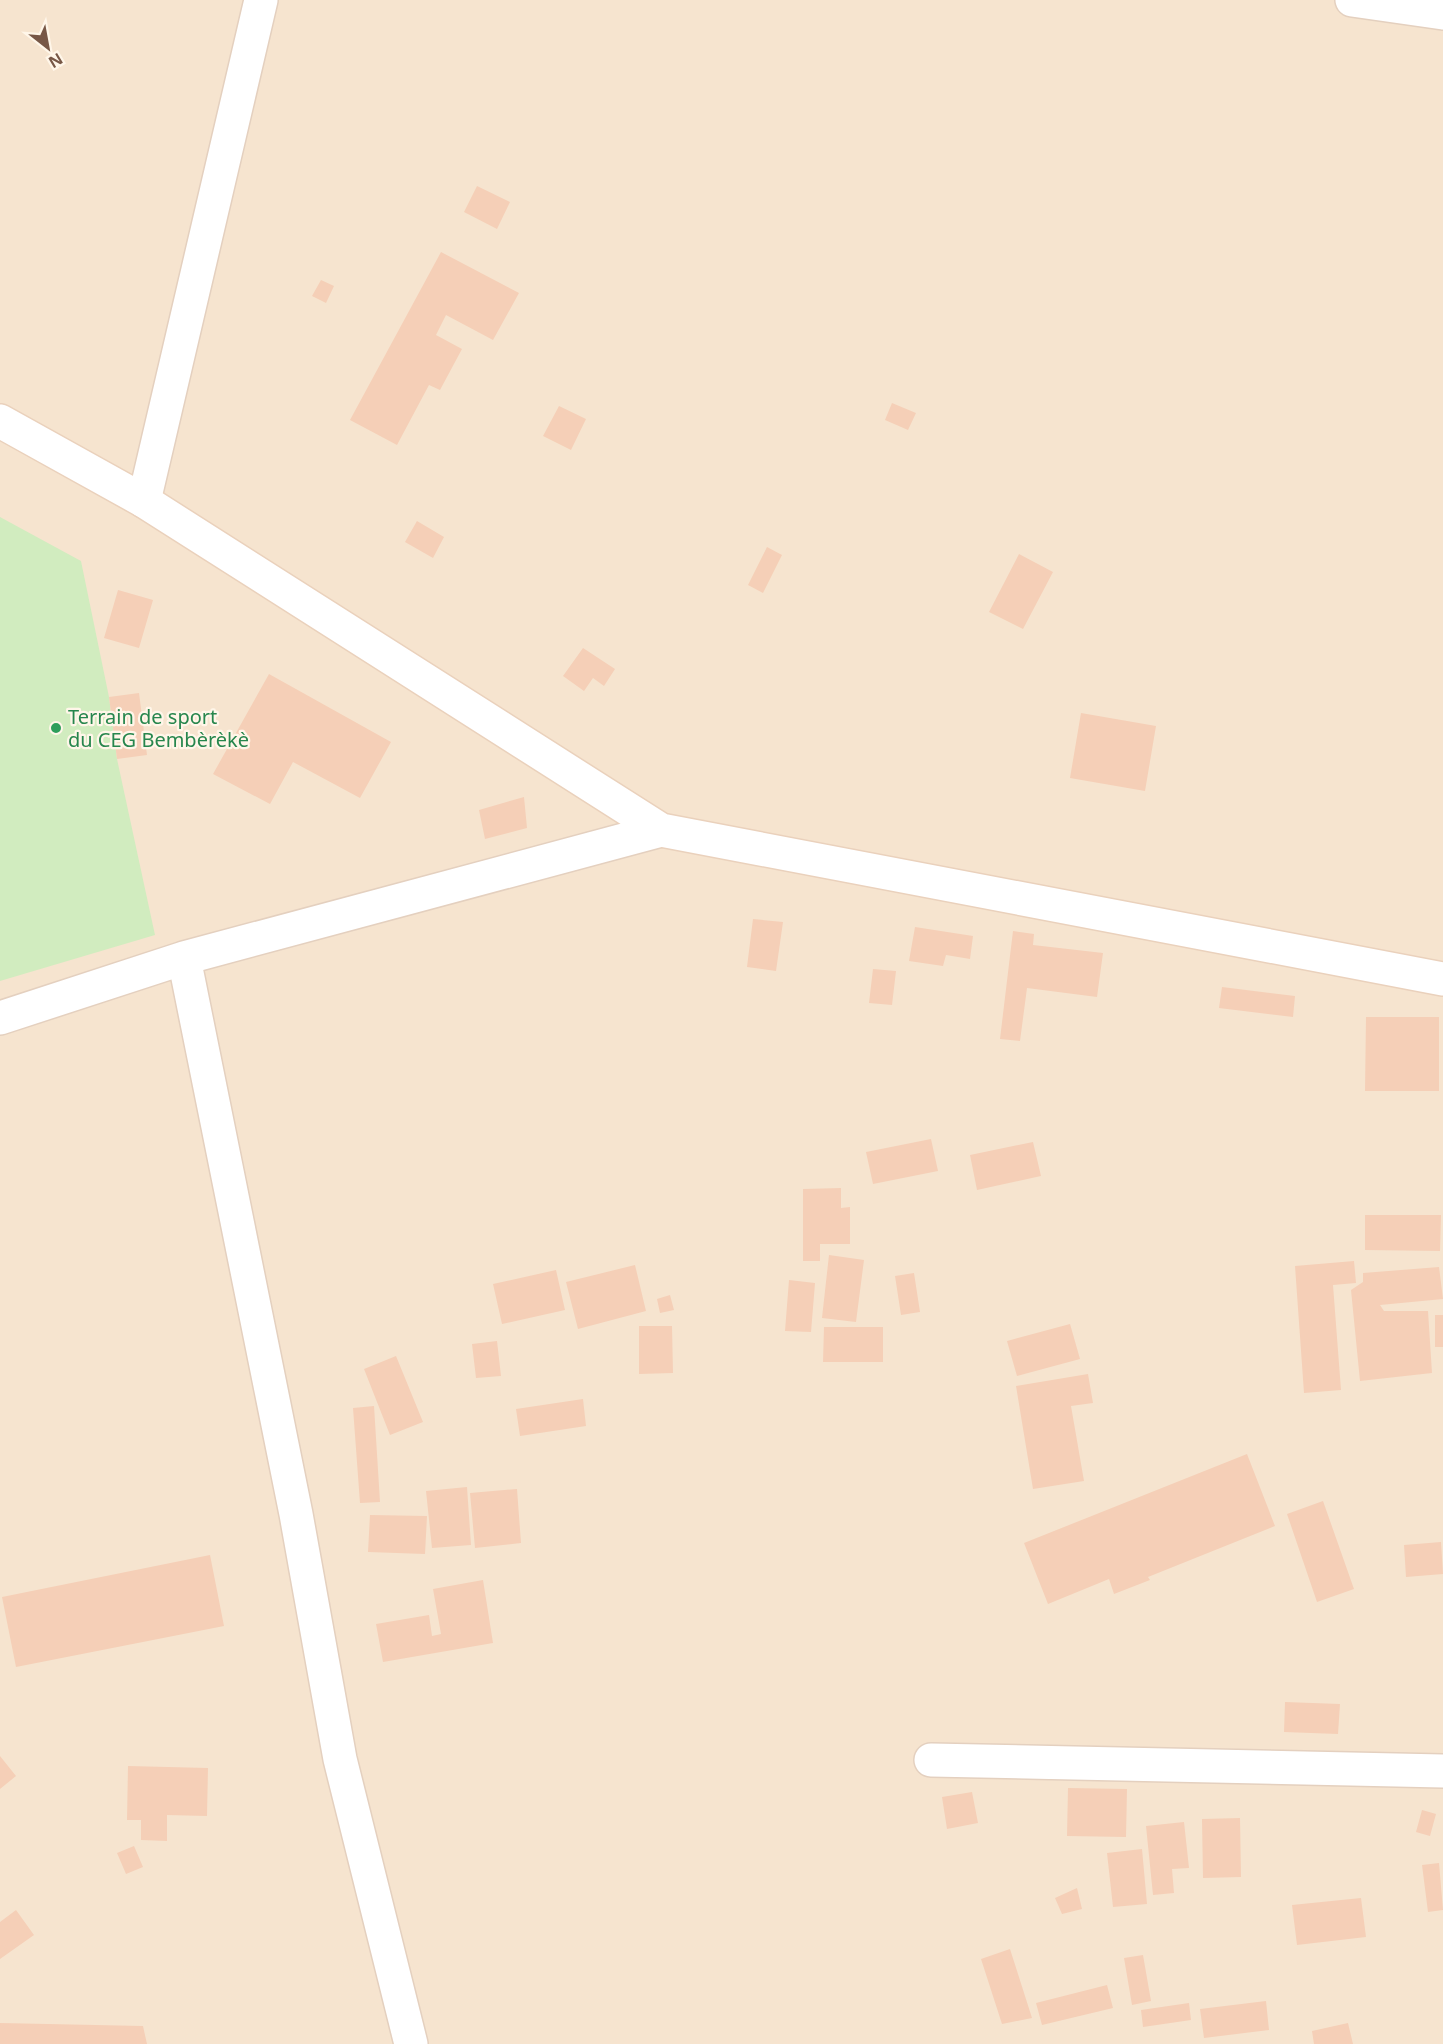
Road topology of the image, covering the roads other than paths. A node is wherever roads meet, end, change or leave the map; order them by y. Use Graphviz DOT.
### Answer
graph roads {
  1 [pos="261,0"];
  2 [pos="1352,0"];
  3 [pos="1443,13"];
  4 [pos="0,422"];
  5 [pos="144,501"];
  6 [pos="661,830"];
  7 [pos="184,957"];
  8 [pos="1443,979"];
  9 [pos="0,1018"];
  10 [pos="931,1760"];
  11 [pos="1443,1771"];
  12 [pos="411,2044"];
  1 -- 5 [label="street"];
  2 -- 3 [label="street"];
  4 -- 5 [label="street"];
  5 -- 6 [label="street"];
  6 -- 7 [label="street"];
  6 -- 8 [label="street"];
  7 -- 9 [label="street"];
  7 -- 12 [label="street"];
  10 -- 11 [label="street"];
}
